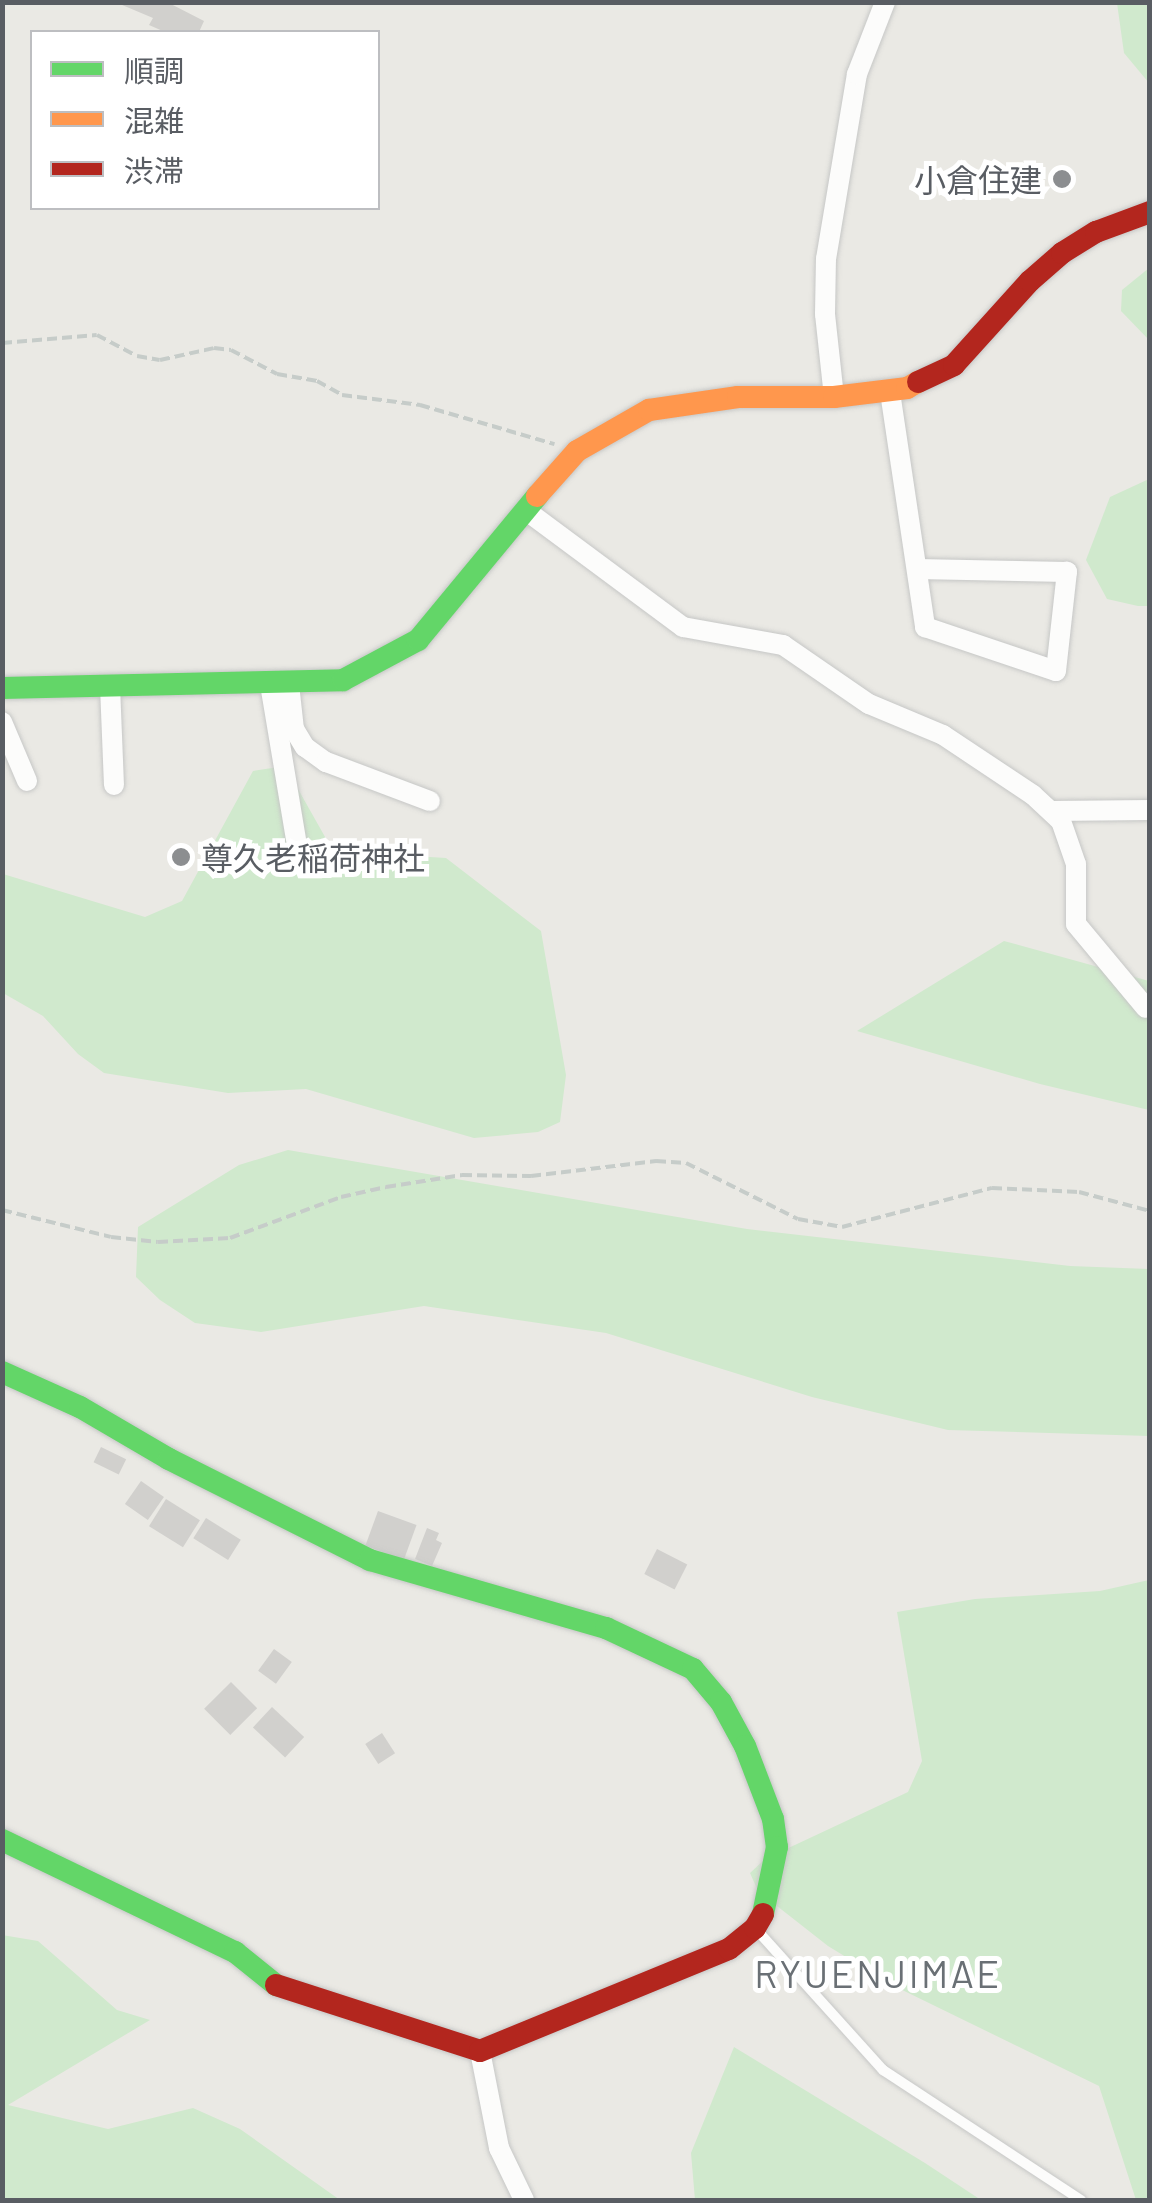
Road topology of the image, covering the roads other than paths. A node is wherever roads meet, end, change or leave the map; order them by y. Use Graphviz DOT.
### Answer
graph roads {
  1 [pos="885,2"];
  2 [pos="1150,212"];
  3 [pos="890,392"];
  4 [pos="834,397"];
  5 [pos="528,512"];
  6 [pos="917,568"];
  7 [pos="279,684"];
  8 [pos="110,686"];
  9 [pos="2,688"];
  10 [pos="2,722"];
  11 [pos="27,781"];
  12 [pos="114,785"];
  13 [pos="430,801"];
  14 [pos="1150,810"];
  15 [pos="1051,812"];
  16 [pos="298,852"];
  17 [pos="1146,1008"];
  18 [pos="2,1372"];
  19 [pos="2,1840"];
  20 [pos="756,1928"];
  21 [pos="480,2051"];
  22 [pos="524,2200"];
  23 [pos="1081,2200"];
  1 -- 4 [label="street"];
  2 -- 3 [label="street"];
  3 -- 4 [label="street"];
  3 -- 6 [label="street"];
  4 -- 5 [label="street"];
  5 -- 7 [label="street"];
  5 -- 15 [label="street"];
  6 -- 6 [label="street"];
  7 -- 8 [label="street"];
  7 -- 13 [label="street"];
  7 -- 16 [label="street"];
  8 -- 9 [label="street"];
  8 -- 12 [label="street"];
  10 -- 11 [label="street"];
  14 -- 15 [label="street"];
  15 -- 17 [label="street"];
  18 -- 20 [label="street"];
  19 -- 21 [label="street"];
  20 -- 21 [label="street"];
  20 -- 23 [label="lane"];
  21 -- 22 [label="street"];
}
